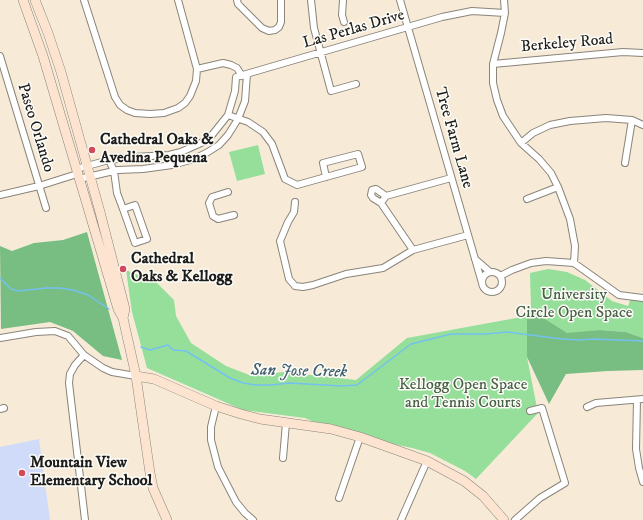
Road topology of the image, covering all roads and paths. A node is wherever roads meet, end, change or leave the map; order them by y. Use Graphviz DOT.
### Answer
graph roads {
  1 [pos="23,0"];
  2 [pos="35,0"];
  3 [pos="84,0"];
  4 [pos="178,0"];
  5 [pos="237,0"];
  6 [pos="281,0"];
  7 [pos="311,0"];
  8 [pos="343,0"];
  9 [pos="400,0"];
  10 [pos="504,0"];
  11 [pos="505,13"];
  12 [pos="344,22"];
  13 [pos="408,28"];
  14 [pos="643,53"];
  15 [pos="320,54"];
  16 [pos="0,56"];
  17 [pos="493,64"];
  18 [pos="197,69"];
  19 [pos="241,76"];
  20 [pos="356,84"];
  21 [pos="228,115"];
  22 [pos="238,119"];
  23 [pos="632,120"];
  24 [pos="643,125"];
  25 [pos="521,143"];
  26 [pos="109,160"];
  27 [pos="625,163"];
  28 [pos="86,166"];
  29 [pos="114,170"];
  30 [pos="78,174"];
  31 [pos="89,176"];
  32 [pos="326,177"];
  33 [pos="451,178"];
  34 [pos="39,186"];
  35 [pos="558,187"];
  36 [pos="228,192"];
  37 [pos="0,195"];
  38 [pos="386,196"];
  39 [pos="527,199"];
  40 [pos="295,202"];
  41 [pos="381,203"];
  42 [pos="46,208"];
  43 [pos="122,209"];
  44 [pos="234,215"];
  45 [pos="468,235"];
  46 [pos="413,250"];
  47 [pos="475,259"];
  48 [pos="574,263"];
  49 [pos="490,272"];
  50 [pos="500,276"];
  51 [pos="482,283"];
  52 [pos="643,298"];
  53 [pos="123,318"];
  54 [pos="0,338"];
  55 [pos="84,355"];
  56 [pos="136,376"];
  57 [pos="640,400"];
  58 [pos="216,406"];
  59 [pos="586,407"];
  60 [pos="530,411"];
  61 [pos="286,423"];
  62 [pos="360,437"];
  63 [pos="283,458"];
  64 [pos="427,461"];
  65 [pos="643,482"];
  66 [pos="339,498"];
  67 [pos="85,520"];
  68 [pos="167,520"];
  69 [pos="253,520"];
  70 [pos="401,520"];
  71 [pos="504,520"];
  72 [pos="515,520"];
  1 -- 30 [label="main road"];
  2 -- 28 [label="main road"];
  3 -- 18 [label="street"];
  4 -- 18 [label="street"];
  5 -- 6 [label="street"];
  7 -- 15 [label="street"];
  8 -- 12 [label="street"];
  9 -- 13 [label="street, Tree Farm Lane"];
  10 -- 11 [label="street"];
  11 -- 13 [label="street, Las Perlas Drive"];
  11 -- 17 [label="street"];
  13 -- 15 [label="street, Las Perlas Drive"];
  13 -- 33 [label="street, Tree Farm Lane"];
  14 -- 17 [label="street, Berkeley Road"];
  15 -- 19 [label="street, Las Perlas Drive"];
  15 -- 20 [label="street"];
  16 -- 34 [label="street, Paseo Orlando"];
  17 -- 25 [label="street"];
  18 -- 19 [label="street"];
  19 -- 21 [label="street"];
  19 -- 22 [label="street"];
  21 -- 22 [label="street"];
  21 -- 26 [label="street"];
  22 -- 29 [label="street"];
  22 -- 32 [label="street"];
  23 -- 24 [label="street"];
  23 -- 25 [label="street"];
  23 -- 27 [label="street"];
  25 -- 35 [label="street"];
  26 -- 28 [label="street"];
  26 -- 29 [label="street"];
  28 -- 30 [label="street"];
  28 -- 31 [label="main road"];
  29 -- 31 [label="street"];
  29 -- 43 [label="street"];
  30 -- 31 [label="street"];
  30 -- 34 [label="street"];
  30 -- 53 [label="main road"];
  31 -- 53 [label="main road"];
  32 -- 32 [label="street"];
  33 -- 38 [label="street"];
  33 -- 45 [label="street, Tree Farm Lane"];
  34 -- 37 [label="street"];
  34 -- 42 [label="street, Paseo Orlando"];
  35 -- 39 [label="street"];
  35 -- 48 [label="street"];
  36 -- 44 [label="street"];
  38 -- 41 [label="street"];
  38 -- 41 [label="street"];
  40 -- 46 [label="street"];
  41 -- 46 [label="street"];
  43 -- 43 [label="street"];
  45 -- 46 [label="street"];
  45 -- 47 [label="street, Tree Farm Lane"];
  47 -- 49 [label="street"];
  47 -- 51 [label="street, Tree Farm Lane"];
  48 -- 50 [label="street"];
  48 -- 52 [label="street"];
  49 -- 50 [label="street"];
  49 -- 51 [label="street"];
  50 -- 51 [label="street"];
  53 -- 56 [label="main road"];
  54 -- 55 [label="street"];
  55 -- 56 [label="street"];
  55 -- 67 [label="street"];
  56 -- 58 [label="main road"];
  56 -- 68 [label="main road"];
  57 -- 59 [label="street"];
  57 -- 65 [label="street"];
  58 -- 61 [label="main road"];
  58 -- 69 [label="street"];
  60 -- 72 [label="street"];
  61 -- 62 [label="main road"];
  61 -- 63 [label="street"];
  62 -- 64 [label="main road"];
  62 -- 66 [label="street"];
  64 -- 70 [label="street"];
  64 -- 71 [label="main road"];
}
